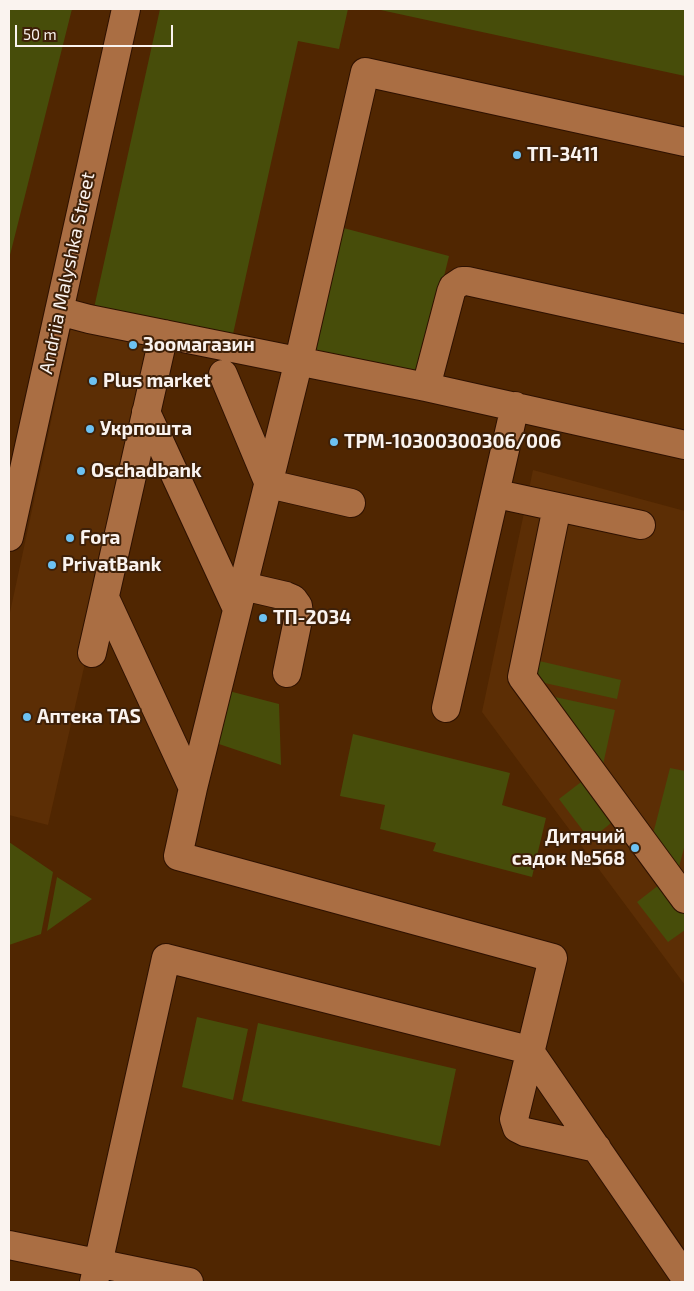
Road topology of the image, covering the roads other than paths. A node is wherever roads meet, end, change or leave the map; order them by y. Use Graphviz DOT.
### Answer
graph roads {
  1 [pos="126,9"];
  2 [pos="685,142"];
  3 [pos="59,311"];
  4 [pos="685,329"];
  5 [pos="164,334"];
  6 [pos="299,360"];
  7 [pos="223,374"];
  8 [pos="426,386"];
  9 [pos="515,406"];
  10 [pos="146,412"];
  11 [pos="685,445"];
  12 [pos="269,484"];
  13 [pos="497,494"];
  14 [pos="351,503"];
  15 [pos="557,507"];
  16 [pos="641,525"];
  17 [pos="9,537"];
  18 [pos="104,598"];
  19 [pos="240,598"];
  20 [pos="92,653"];
  21 [pos="287,673"];
  22 [pos="446,708"];
  23 [pos="193,788"];
  24 [pos="685,899"];
  25 [pos="529,1050"];
  26 [pos="597,1148"];
  27 [pos="9,1246"];
  28 [pos="96,1273"];
  29 [pos="685,1277"];
  30 [pos="189,1282"];
  1 -- 3 [label="street, Andriia Malyshka Street"];
  2 -- 6 [label="street"];
  3 -- 5 [label="street"];
  3 -- 17 [label="street, Andriia Malyshka Street"];
  4 -- 8 [label="street"];
  5 -- 6 [label="street"];
  5 -- 10 [label="street"];
  6 -- 8 [label="street"];
  6 -- 12 [label="street"];
  7 -- 12 [label="street"];
  8 -- 9 [label="street"];
  9 -- 11 [label="street"];
  9 -- 13 [label="street"];
  10 -- 18 [label="street"];
  10 -- 19 [label="street"];
  12 -- 14 [label="street"];
  12 -- 19 [label="street"];
  13 -- 15 [label="street"];
  13 -- 22 [label="street"];
  15 -- 16 [label="street"];
  15 -- 24 [label="street"];
  18 -- 20 [label="street"];
  18 -- 23 [label="street"];
  19 -- 21 [label="street"];
  19 -- 23 [label="street"];
  23 -- 25 [label="street"];
  25 -- 26 [label="street"];
  25 -- 26 [label="street"];
  25 -- 28 [label="street"];
  26 -- 29 [label="street"];
  27 -- 28 [label="street"];
  28 -- 30 [label="street"];
}
